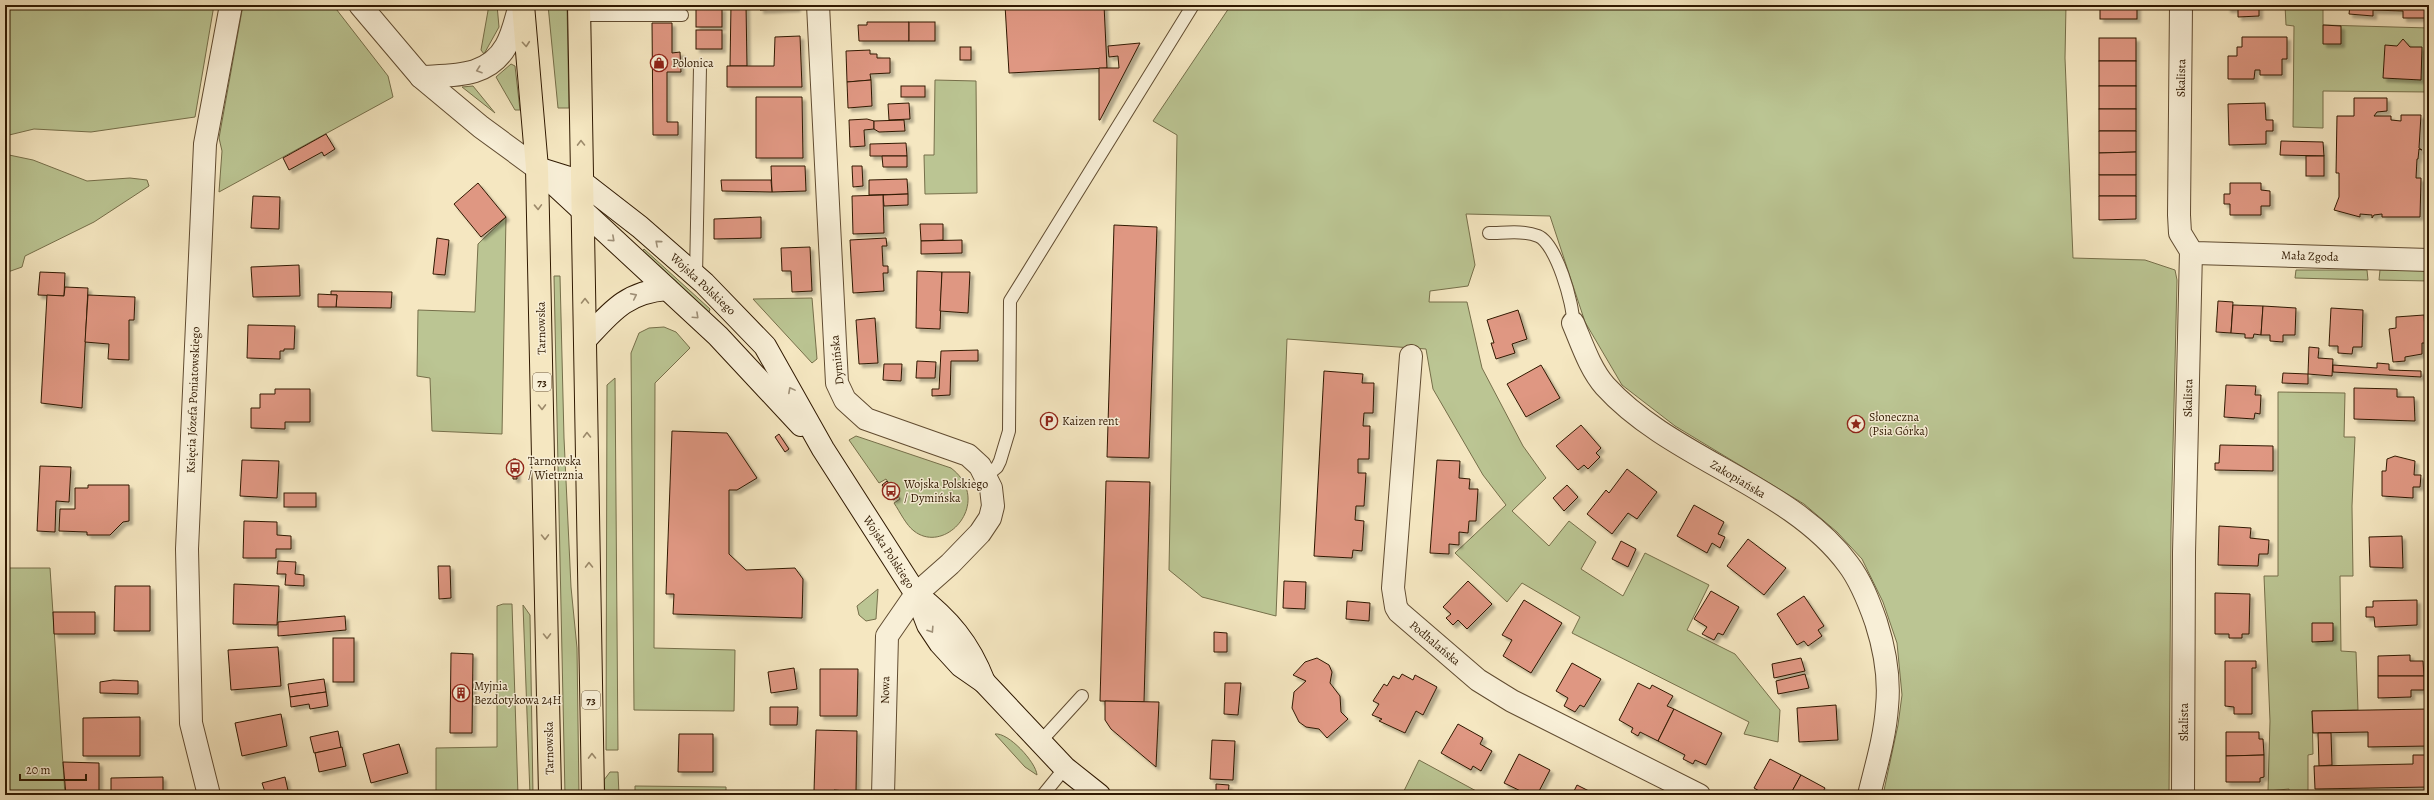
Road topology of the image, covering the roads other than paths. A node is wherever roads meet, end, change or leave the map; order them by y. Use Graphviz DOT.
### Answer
graph roads {
  1 [pos="231,5"];
  2 [pos="360,5"];
  3 [pos="522,5"];
  4 [pos="818,5"];
  5 [pos="1193,5"];
  6 [pos="2181,5"];
  7 [pos="579,10"];
  8 [pos="682,15"];
  9 [pos="700,67"];
  10 [pos="421,77"];
  11 [pos="537,168"];
  12 [pos="582,182"];
  13 [pos="583,213"];
  14 [pos="1488,233"];
  15 [pos="2191,251"];
  16 [pos="2429,260"];
  17 [pos="696,276"];
  18 [pos="667,289"];
  19 [pos="1573,323"];
  20 [pos="585,340"];
  21 [pos="1411,356"];
  22 [pos="823,449"];
  23 [pos="986,476"];
  24 [pos="916,594"];
  25 [pos="1082,696"];
  26 [pos="1040,742"];
  27 [pos="1065,768"];
  28 [pos="209,795"];
  29 [pos="550,795"];
  30 [pos="593,795"];
  31 [pos="883,795"];
  32 [pos="1043,795"];
  33 [pos="1099,795"];
  34 [pos="1699,795"];
  35 [pos="1869,795"];
  36 [pos="2183,795"];
  1 -- 28 [label="street, Księcia Józefa Poniatowskiego"];
  2 -- 10 [label="street, Wojska Polskiego"];
  3 -- 10 [label="street, one-way"];
  3 -- 11 [label="main road, Tarnowska / 73, one-way"];
  4 -- 23 [label="street, Dymińska"];
  5 -- 23 [label="lane"];
  6 -- 15 [label="street, Skalista"];
  7 -- 8 [label="lane"];
  12 -- 7 [label="main road, 73, one-way"];
  9 -- 17 [label="lane"];
  10 -- 11 [label="street, Wojska Polskiego"];
  11 -- 12 [label="street, Wojska Polskiego"];
  11 -- 13 [label="street, Wojska Polskiego"];
  11 -- 29 [label="main road, Tarnowska / 73, one-way"];
  12 -- 13 [label="main road, 73"];
  17 -- 12 [label="street, Wojska Polskiego, one-way"];
  13 -- 18 [label="street, Wojska Polskiego, one-way"];
  20 -- 13 [label="main road, 73, one-way"];
  14 -- 19 [label="lane, Zakopiańska"];
  15 -- 16 [label="street, Mała Zgoda"];
  15 -- 36 [label="street, Skalista"];
  22 -- 17 [label="street, Wojska Polskiego, one-way"];
  20 -- 18 [label="street, one-way"];
  18 -- 22 [label="street, Wojska Polskiego, one-way"];
  19 -- 35 [label="street, Zakopiańska"];
  30 -- 20 [label="main road, 73, one-way"];
  21 -- 34 [label="street, Podhalańska"];
  22 -- 24 [label="street, Wojska Polskiego"];
  23 -- 24 [label="street, Dymińska"];
  24 -- 26 [label="street, Wojska Polskiego"];
  24 -- 31 [label="street, Nowa"];
  25 -- 26 [label="lane"];
  26 -- 27 [label="street, Wojska Polskiego"];
  27 -- 32 [label="lane"];
  27 -- 33 [label="street, Wojska Polskiego"];
}
